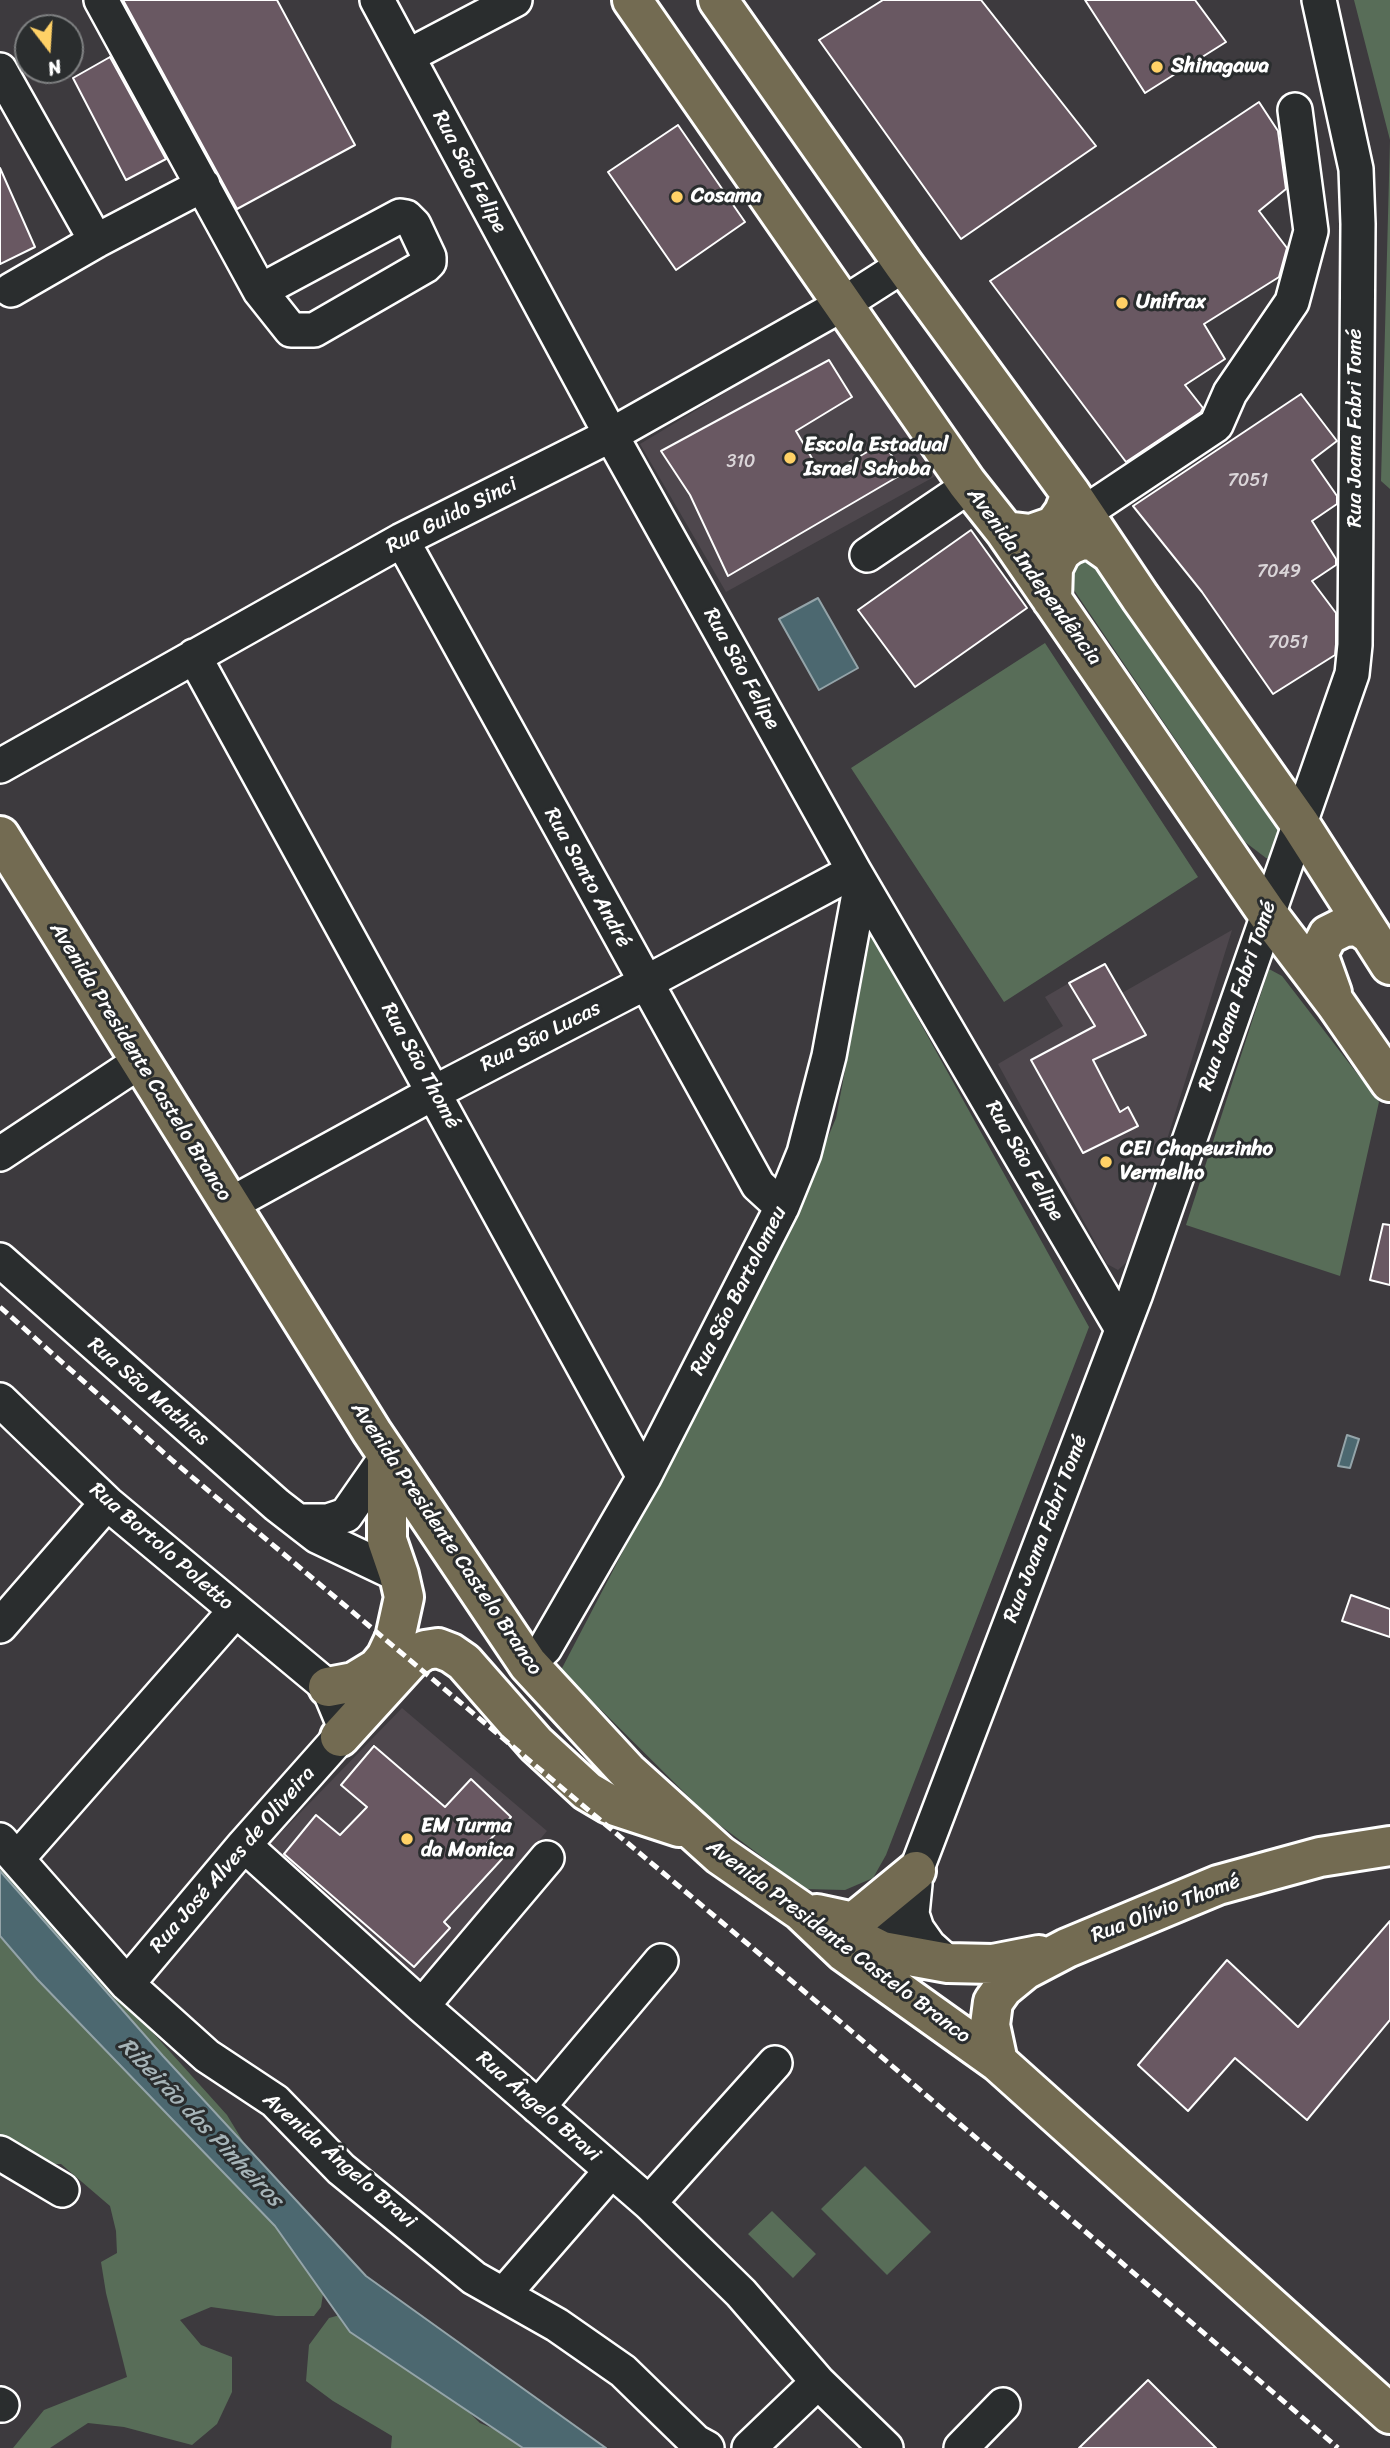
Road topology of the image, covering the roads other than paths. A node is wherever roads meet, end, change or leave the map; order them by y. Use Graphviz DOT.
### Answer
graph roads {
  1 [pos="101,0"];
  2 [pos="377,0"];
  3 [pos="515,0"];
  4 [pos="632,0"];
  5 [pos="718,0"];
  6 [pos="1320,0"];
  7 [pos="408,57"];
  8 [pos="0,70"];
  9 [pos="1295,110"];
  10 [pos="203,185"];
  11 [pos="96,241"];
  12 [pos="904,265"];
  13 [pos="10,290"];
  14 [pos="260,291"];
  15 [pos="843,304"];
  16 [pos="611,435"];
  17 [pos="970,486"];
  18 [pos="1078,504"];
  19 [pos="1005,531"];
  20 [pos="402,540"];
  21 [pos="1110,553"];
  22 [pos="867,555"];
  23 [pos="1052,600"];
  24 [pos="194,656"];
  25 [pos="0,766"];
  26 [pos="1300,824"];
  27 [pos="0,836"];
  28 [pos="858,877"];
  29 [pos="1267,912"];
  30 [pos="1380,950"];
  31 [pos="645,984"];
  32 [pos="1336,1004"];
  33 [pos="139,1062"];
  34 [pos="1390,1082"];
  35 [pos="435,1092"];
  36 [pos="0,1154"];
  37 [pos="229,1205"];
  38 [pos="782,1207"];
  39 [pos="0,1260"];
  40 [pos="1122,1329"];
  41 [pos="0,1400"];
  42 [pos="387,1455"];
  43 [pos="645,1477"];
  44 [pos="107,1503"];
  45 [pos="300,1521"];
  46 [pos="399,1575"];
  47 [pos="235,1611"];
  48 [pos="0,1626"];
  49 [pos="528,1664"];
  50 [pos="328,1687"];
  51 [pos="340,1737"];
  52 [pos="693,1832"];
  53 [pos="244,1845"];
  54 [pos="1390,1846"];
  55 [pos="9,1850"];
  56 [pos="547,1858"];
  57 [pos="916,1871"];
  58 [pos="801,1911"];
  59 [pos="1067,1948"];
  60 [pos="883,1951"];
  61 [pos="844,1952"];
  62 [pos="661,1961"];
  63 [pos="948,1963"];
  64 [pos="127,1984"];
  65 [pos="422,2006"];
  66 [pos="998,2062"];
  67 [pos="775,2063"];
  68 [pos="538,2107"];
  69 [pos="0,2153"];
  70 [pos="611,2171"];
  71 [pos="62,2190"];
  72 [pos="649,2203"];
  73 [pos="504,2294"];
  74 [pos="818,2382"];
  75 [pos="1003,2405"];
  76 [pos="1390,2414"];
  77 [pos="707,2448"];
  78 [pos="749,2448"];
  79 [pos="886,2448"];
  80 [pos="961,2448"];
  1 -- 10 [label="street"];
  2 -- 7 [label="street, Rua São Felipe"];
  3 -- 7 [label="street"];
  4 -- 15 [label="main road, Avenida Independência"];
  5 -- 12 [label="main road"];
  6 -- 26 [label="street, Rua Joana Fabri Tomé"];
  7 -- 16 [label="street, Rua São Felipe"];
  8 -- 11 [label="street"];
  9 -- 18 [label="street"];
  10 -- 11 [label="street"];
  10 -- 14 [label="street"];
  11 -- 13 [label="street"];
  12 -- 15 [label="street, Rua Guido Sinci"];
  12 -- 18 [label="main road"];
  14 -- 14 [label="street"];
  15 -- 16 [label="street, Rua Guido Sinci"];
  15 -- 17 [label="main road, Avenida Independência"];
  16 -- 20 [label="street, Rua Guido Sinci"];
  16 -- 28 [label="street, Rua São Felipe"];
  17 -- 19 [label="main road, Avenida Independência"];
  17 -- 22 [label="street"];
  18 -- 19 [label="main road"];
  18 -- 21 [label="main road"];
  19 -- 23 [label="main road, Avenida Independência"];
  20 -- 24 [label="street, Rua Guido Sinci"];
  20 -- 31 [label="street, Rua Santo André"];
  21 -- 23 [label="main road"];
  21 -- 26 [label="main road"];
  23 -- 29 [label="main road, Avenida Independência"];
  24 -- 25 [label="street, Rua Guido Sinci"];
  24 -- 35 [label="street, Rua São Thomé"];
  26 -- 29 [label="street, Rua Joana Fabri Tomé"];
  26 -- 30 [label="main road"];
  27 -- 33 [label="main road, Avenida Presidente Castelo Branco"];
  28 -- 31 [label="street, Rua São Lucas"];
  28 -- 38 [label="street, Rua São Bartolomeu"];
  28 -- 40 [label="street, Rua São Felipe"];
  29 -- 32 [label="main road, Avenida Independência"];
  29 -- 40 [label="street, Rua Joana Fabri Tomé"];
  30 -- 32 [label="main road"];
  31 -- 35 [label="street, Rua São Lucas"];
  31 -- 38 [label="street, Rua Santo André"];
  32 -- 34 [label="main road, Avenida Independência"];
  33 -- 36 [label="street"];
  33 -- 37 [label="main road, Avenida Presidente Castelo Branco"];
  35 -- 37 [label="street, Rua São Lucas"];
  35 -- 43 [label="street, Rua São Thomé"];
  37 -- 42 [label="main road, Avenida Presidente Castelo Branco"];
  38 -- 43 [label="street, Rua São Bartolomeu"];
  39 -- 45 [label="street, Rua São Mathias"];
  40 -- 57 [label="street, Rua Joana Fabri Tomé"];
  41 -- 44 [label="street, Rua Bortolo Poletto"];
  42 -- 45 [label="street"];
  42 -- 46 [label="main road"];
  42 -- 49 [label="main road, Avenida Presidente Castelo Branco"];
  43 -- 49 [label="street, Rua São Bartolomeu"];
  44 -- 47 [label="street, Rua Bortolo Poletto"];
  44 -- 48 [label="street"];
  45 -- 46 [label="street, Rua São Mathias"];
  46 -- 50 [label="main road"];
  47 -- 50 [label="street, Rua Bortolo Poletto"];
  47 -- 55 [label="street"];
  49 -- 52 [label="main road, Avenida Presidente Castelo Branco"];
  50 -- 51 [label="street"];
  51 -- 52 [label="main road"];
  51 -- 53 [label="street, Rua José Alves de Oliveira"];
  52 -- 58 [label="main road, Avenida Presidente Castelo Branco"];
  53 -- 64 [label="street, Rua José Alves de Oliveira"];
  53 -- 65 [label="street, Rua Ângelo Bravi"];
  54 -- 59 [label="main road, Rua Olívio Thomé"];
  55 -- 64 [label="street, Avenida Ângelo Bravi"];
  56 -- 65 [label="street"];
  57 -- 58 [label="main road"];
  57 -- 60 [label="street, Rua Joana Fabri Tomé"];
  57 -- 63 [label="street"];
  58 -- 60 [label="main road"];
  58 -- 61 [label="main road, Avenida Presidente Castelo Branco"];
  59 -- 63 [label="main road"];
  59 -- 66 [label="main road"];
  60 -- 61 [label="main road"];
  60 -- 63 [label="main road"];
  61 -- 66 [label="main road, Avenida Presidente Castelo Branco"];
  62 -- 68 [label="street"];
  64 -- 73 [label="street, Avenida Ângelo Bravi"];
  65 -- 68 [label="street, Rua Ângelo Bravi"];
  66 -- 76 [label="main road, Avenida Presidente Castelo Branco"];
  67 -- 72 [label="street"];
  68 -- 70 [label="street, Rua Ângelo Bravi"];
  69 -- 71 [label="street"];
  70 -- 72 [label="street, Rua Ângelo Bravi"];
  70 -- 73 [label="street"];
  72 -- 74 [label="street, Rua Ângelo Bravi"];
  73 -- 77 [label="street, Avenida Ângelo Bravi"];
  74 -- 78 [label="street"];
  74 -- 79 [label="street, Rua Ângelo Bravi"];
  75 -- 80 [label="street"];
}
